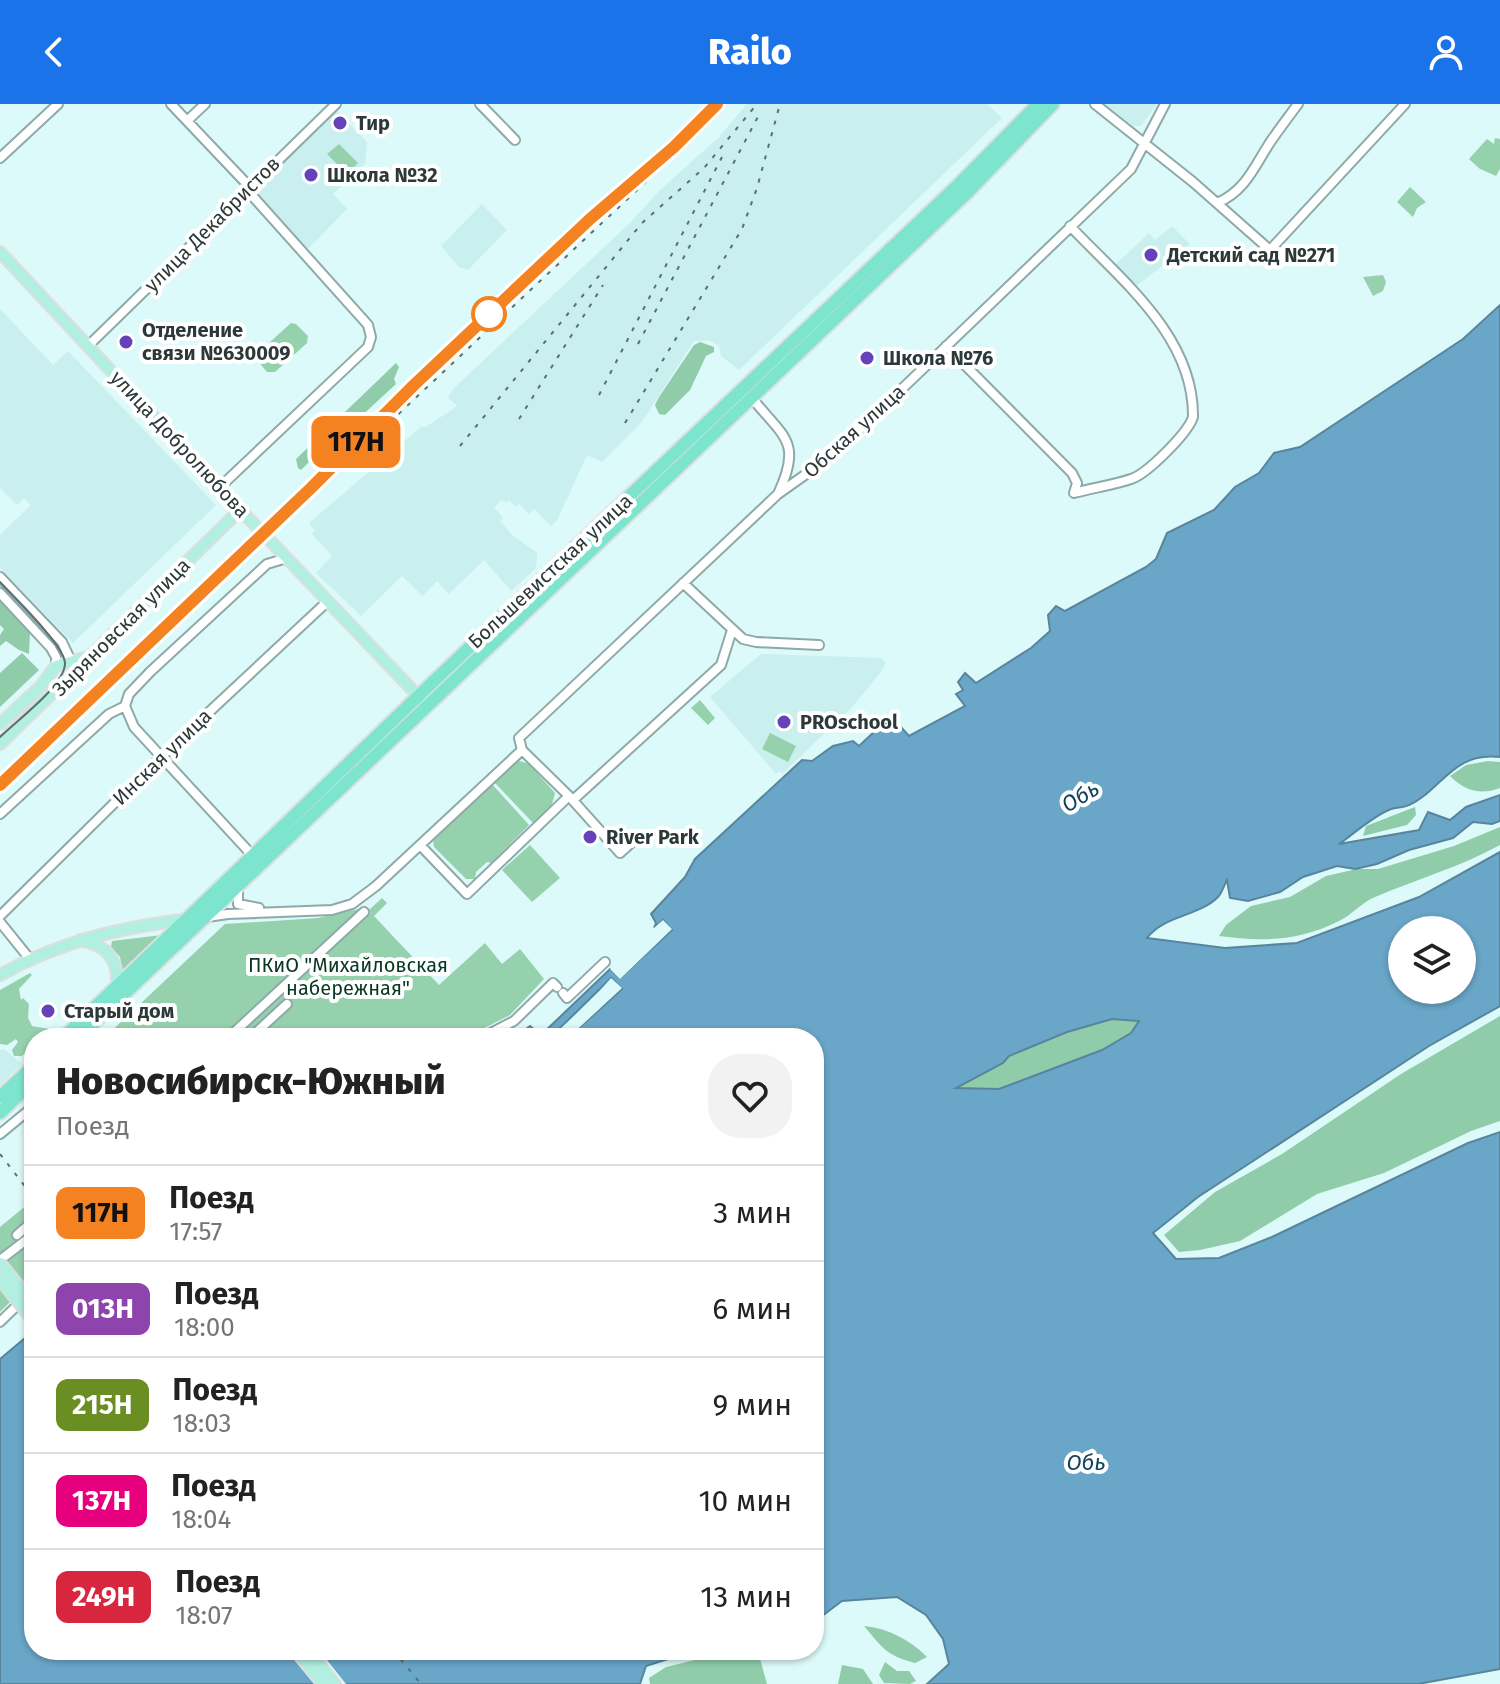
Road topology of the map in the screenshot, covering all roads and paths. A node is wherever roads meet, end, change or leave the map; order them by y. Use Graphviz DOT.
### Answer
graph roads {
  1 [pos="58,104"];
  2 [pos="171,104"];
  3 [pos="205,104"];
  4 [pos="336,104"];
  5 [pos="1038,104"];
  6 [pos="1053,104"];
  7 [pos="1095,104"];
  8 [pos="1165,104"];
  9 [pos="1298,104"];
  10 [pos="1405,104"];
  11 [pos="482,105"];
  12 [pos="188,120"];
  13 [pos="515,140"];
  14 [pos="1144,144"];
  15 [pos="0,158"];
  16 [pos="247,190"];
  17 [pos="1217,203"];
  18 [pos="1070,226"];
  19 [pos="0,252"];
  20 [pos="88,346"];
  21 [pos="946,346"];
  22 [pos="752,398"];
  23 [pos="220,487"];
  24 [pos="778,494"];
  25 [pos="241,509"];
  26 [pos="284,554"];
  27 [pos="0,577"];
  28 [pos="683,583"];
  29 [pos="0,593"];
  30 [pos="328,601"];
  31 [pos="732,630"];
  32 [pos="819,645"];
  33 [pos="88,657"];
  34 [pos="71,661"];
  35 [pos="56,666"];
  36 [pos="62,686"];
  37 [pos="423,701"];
  38 [pos="125,706"];
  39 [pos="0,724"];
  40 [pos="0,744"];
  41 [pos="522,750"];
  42 [pos="163,755"];
  43 [pos="571,798"];
  44 [pos="0,814"];
  45 [pos="632,842"];
  46 [pos="420,845"];
  47 [pos="252,855"];
  48 [pos="240,883"];
  49 [pos="312,911"];
  50 [pos="364,912"];
  51 [pos="204,918"];
  52 [pos="0,919"];
  53 [pos="186,919"];
  54 [pos="111,931"];
  55 [pos="78,940"];
  56 [pos="103,948"];
  57 [pos="29,958"];
  58 [pos="605,962"];
  59 [pos="0,975"];
  60 [pos="117,987"];
  61 [pos="287,1004"];
  62 [pos="97,1021"];
  63 [pos="74,1028"];
  64 [pos="89,1028"];
  65 [pos="95,1028"];
  66 [pos="239,1028"];
  67 [pos="261,1028"];
  68 [pos="500,1028"];
  69 [pos="24,1074"];
  70 [pos="24,1090"];
  71 [pos="0,1097"];
  72 [pos="0,1113"];
  73 [pos="24,1114"];
  74 [pos="0,1134"];
  75 [pos="24,1229"];
  76 [pos="17,1235"];
  77 [pos="24,1242"];
  78 [pos="0,1261"];
  79 [pos="0,1279"];
  80 [pos="24,1292"];
  81 [pos="24,1299"];
  82 [pos="24,1309"];
  83 [pos="0,1322"];
  84 [pos="304,1660"];
  85 [pos="316,1660"];
  86 [pos="323,1684"];
  87 [pos="335,1684"];
  1 -- 15 [label="street"];
  2 -- 12 [label="street"];
  3 -- 12 [label="street"];
  4 -- 16 [label="street, улица Декабристов"];
  5 -- 37 [label="highway, Большевистская улица"];
  6 -- 22 [label="highway, Большевистская улица"];
  7 -- 14 [label="street"];
  8 -- 14 [label="street, Обская улица"];
  9 -- 17 [label="street"];
  10 -- 17 [label="street"];
  11 -- 13 [label="street"];
  12 -- 16 [label="street"];
  14 -- 17 [label="street"];
  14 -- 18 [label="street, Обская улица"];
  16 -- 20 [label="street, улица Декабристов"];
  16 -- 23 [label="street"];
  18 -- 21 [label="street, Обская улица"];
  18 -- 21 [label="street"];
  19 -- 20 [label="main road, улица Добролюбова"];
  20 -- 23 [label="main road, улица Добролюбова"];
  21 -- 24 [label="street, Обская улица"];
  22 -- 24 [label="street"];
  22 -- 37 [label="highway, Большевистская улица"];
  23 -- 25 [label="main road, улица Добролюбова"];
  24 -- 28 [label="street, Обская улица"];
  25 -- 26 [label="main road, улица Добролюбова, bridge"];
  25 -- 33 [label="main road, Зыряновская улица"];
  26 -- 30 [label="main road, улица Добролюбова"];
  26 -- 38 [label="street"];
  27 -- 34 [label="street"];
  28 -- 31 [label="street"];
  28 -- 41 [label="street, Обская улица"];
  29 -- 35 [label="street"];
  30 -- 37 [label="main road, улица Добролюбова"];
  30 -- 42 [label="street, Инская улица"];
  31 -- 32 [label="street"];
  31 -- 43 [label="street"];
  33 -- 34 [label="main road"];
  33 -- 36 [label="main road, Зыряновская улица"];
  34 -- 35 [label="main road"];
  34 -- 36 [label="main road"];
  35 -- 39 [label="main road, Зыряновская улица"];
  36 -- 40 [label="main road, Зыряновская улица"];
  37 -- 47 [label="highway, Большевистская улица"];
  37 -- 48 [label="highway, Большевистская улица"];
  38 -- 42 [label="street"];
  38 -- 44 [label="street"];
  41 -- 43 [label="street"];
  41 -- 46 [label="street"];
  42 -- 47 [label="street"];
  42 -- 52 [label="street, Инская улица"];
  43 -- 45 [label="street"];
  43 -- 46 [label="street"];
  46 -- 49 [label="street"];
  47 -- 53 [label="highway, Большевистская улица"];
  48 -- 49 [label="street"];
  48 -- 51 [label="highway, Большевистская улица"];
  49 -- 51 [label="street"];
  50 -- 66 [label="street"];
  51 -- 53 [label="main road"];
  51 -- 62 [label="highway, Большевистская улица"];
  52 -- 57 [label="street"];
  53 -- 54 [label="main road"];
  53 -- 60 [label="highway, Большевистская улица"];
  54 -- 55 [label="main road"];
  54 -- 56 [label="main road"];
  55 -- 56 [label="main road"];
  55 -- 57 [label="main road"];
  56 -- 60 [label="main road"];
  57 -- 59 [label="main road"];
  58 -- 68 [label="street"];
  60 -- 63 [label="highway, Большевистская улица"];
  61 -- 67 [label="street"];
  62 -- 64 [label="highway, Большевистская улица"];
  62 -- 65 [label="street"];
  69 -- 71 [label="highway"];
  70 -- 72 [label="highway"];
  73 -- 74 [label="street"];
  75 -- 76 [label="street"];
  77 -- 78 [label="street"];
  78 -- 80 [label="main road, bridge"];
  79 -- 82 [label="main road, bridge"];
  81 -- 83 [label="street"];
  84 -- 86 [label="main road"];
  85 -- 87 [label="main road"];
}
